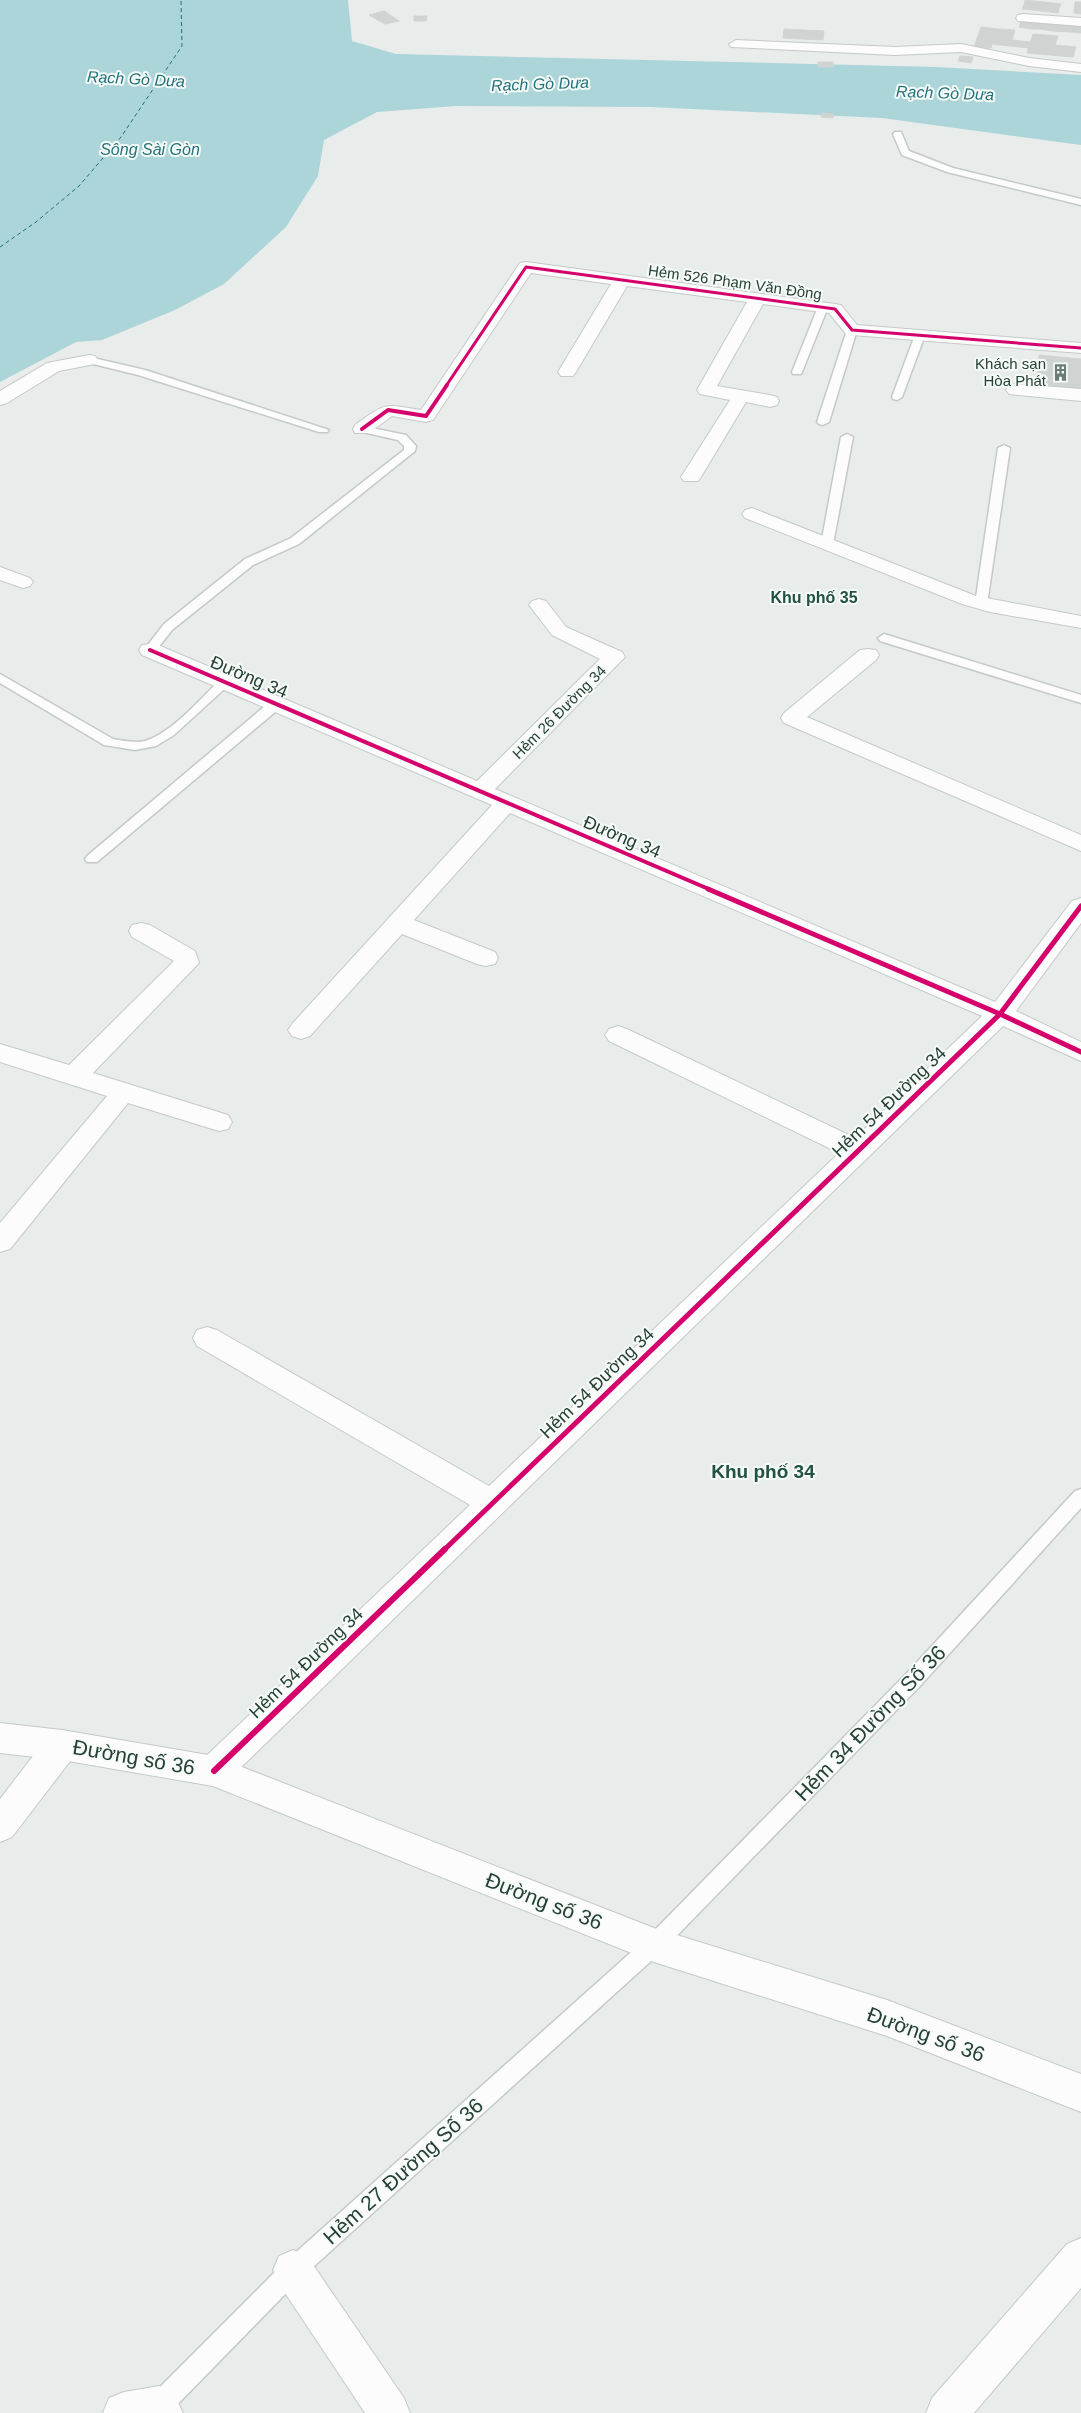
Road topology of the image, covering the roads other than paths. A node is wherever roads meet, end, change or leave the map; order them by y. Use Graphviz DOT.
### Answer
graph roads {
  1 [pos="1023,18"];
  2 [pos="1081,22"];
  3 [pos="736,44"];
  4 [pos="1081,68"];
  5 [pos="898,134"];
  6 [pos="1081,202"];
  7 [pos="622,279"];
  8 [pos="758,298"];
  9 [pos="823,307"];
  10 [pos="852,330"];
  11 [pos="920,335"];
  12 [pos="1081,348"];
  13 [pos="89,360"];
  14 [pos="566,372"];
  15 [pos="797,372"];
  16 [pos="1015,390"];
  17 [pos="1081,395"];
  18 [pos="741,396"];
  19 [pos="897,397"];
  20 [pos="0,399"];
  21 [pos="770,401"];
  22 [pos="823,422"];
  23 [pos="362,429"];
  24 [pos="323,430"];
  25 [pos="847,437"];
  26 [pos="1004,448"];
  27 [pos="691,477"];
  28 [pos="752,514"];
  29 [pos="827,544"];
  30 [pos="0,573"];
  31 [pos="23,582"];
  32 [pos="981,604"];
  33 [pos="538,605"];
  34 [pos="1081,622"];
  35 [pos="884,638"];
  36 [pos="150,650"];
  37 [pos="868,655"];
  38 [pos="0,678"];
  39 [pos="226,682"];
  40 [pos="1081,699"];
  41 [pos="276,704"];
  42 [pos="480,791"];
  43 [pos="507,802"];
  44 [pos="1081,844"];
  45 [pos="92,859"];
  46 [pos="1081,906"];
  47 [pos="398,923"];
  48 [pos="141,931"];
  49 [pos="486,958"];
  50 [pos="1000,1014"];
  51 [pos="301,1030"];
  52 [pos="618,1035"];
  53 [pos="1081,1052"];
  54 [pos="0,1053"];
  55 [pos="74,1076"];
  56 [pos="115,1103"];
  57 [pos="219,1122"];
  58 [pos="858,1151"];
  59 [pos="0,1242"];
  60 [pos="207,1338"];
  61 [pos="1081,1496"];
  62 [pos="492,1503"];
  63 [pos="0,1738"];
  64 [pos="62,1745"];
  65 [pos="214,1771"];
  66 [pos="0,1826"];
  67 [pos="654,1944"];
  68 [pos="1081,2092"];
  69 [pos="1081,2258"];
  70 [pos="293,2270"];
  71 [pos="149,2411"];
  72 [pos="389,2413"];
  73 [pos="947,2413"];
  1 -- 2 [label="street"];
  3 -- 4 [label="street"];
  5 -- 6 [label="lane"];
  7 -- 8 [label="street, Hẻm 526 Phạm Văn Đồng"];
  7 -- 14 [label="street"];
  7 -- 23 [label="street, Hẻm 526 Phạm Văn Đồng"];
  8 -- 9 [label="street, Hẻm 526 Phạm Văn Đồng"];
  8 -- 18 [label="street"];
  9 -- 10 [label="street, Hẻm 526 Phạm Văn Đồng"];
  9 -- 15 [label="lane"];
  10 -- 11 [label="street"];
  10 -- 22 [label="lane"];
  11 -- 12 [label="street"];
  11 -- 19 [label="lane"];
  13 -- 20 [label="street"];
  13 -- 24 [label="lane"];
  16 -- 17 [label="street"];
  18 -- 21 [label="street"];
  18 -- 27 [label="street"];
  23 -- 36 [label="lane"];
  25 -- 29 [label="lane"];
  26 -- 32 [label="lane"];
  28 -- 29 [label="street"];
  29 -- 32 [label="street"];
  30 -- 31 [label="street"];
  32 -- 34 [label="street"];
  33 -- 42 [label="street, Hẻm 26 Đường 34"];
  35 -- 40 [label="lane"];
  36 -- 39 [label="street, Đường 34"];
  37 -- 44 [label="street"];
  38 -- 39 [label="lane"];
  39 -- 41 [label="street, Đường 34"];
  41 -- 42 [label="street, Đường 34"];
  41 -- 45 [label="lane"];
  42 -- 43 [label="street, Đường 34"];
  43 -- 47 [label="street"];
  43 -- 50 [label="street, Đường 34"];
  46 -- 50 [label="street, Hẻm 54 Đường 34"];
  47 -- 49 [label="street"];
  47 -- 51 [label="street"];
  48 -- 55 [label="street"];
  50 -- 53 [label="street, Đường 34"];
  50 -- 58 [label="street, Hẻm 54 Đường 34"];
  52 -- 58 [label="street"];
  54 -- 55 [label="street"];
  55 -- 57 [label="street"];
  56 -- 59 [label="street"];
  58 -- 62 [label="street, Hẻm 54 Đường 34"];
  60 -- 62 [label="street"];
  61 -- 67 [label="lane, Hẻm 34 Đường Số 36"];
  62 -- 65 [label="street, Hẻm 54 Đường 34"];
  63 -- 64 [label="street, Đường số 36"];
  64 -- 65 [label="street, Đường số 36"];
  64 -- 66 [label="street"];
  65 -- 67 [label="street, Đường số 36"];
  67 -- 68 [label="street, Đường số 36"];
  67 -- 70 [label="lane, Hẻm 27 Đường Số 36"];
  69 -- 73 [label="street"];
  70 -- 71 [label="lane, Hẻm 27 Đường Số 36"];
  70 -- 72 [label="street"];
}
